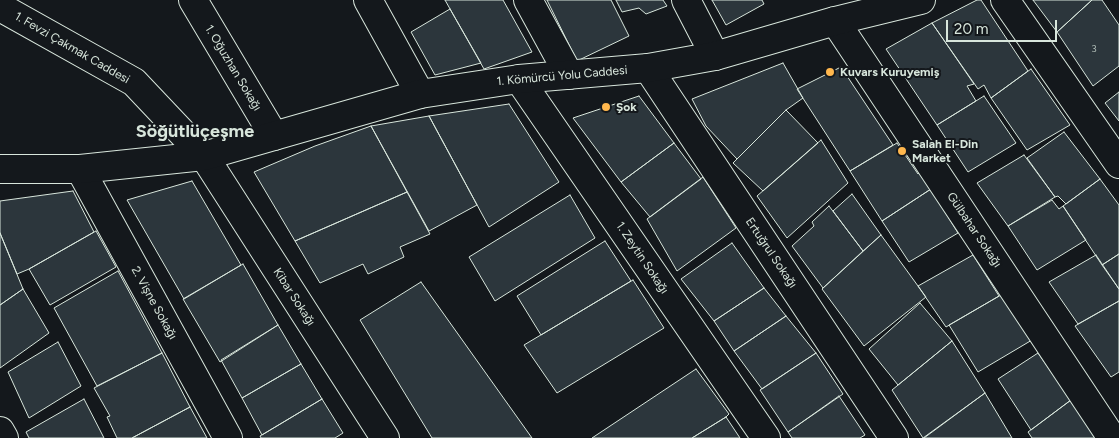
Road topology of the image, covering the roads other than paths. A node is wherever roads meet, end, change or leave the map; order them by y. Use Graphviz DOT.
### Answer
graph roads {
  1 [pos="193,0"];
  2 [pos="368,0"];
  3 [pos="528,0"];
  4 [pos="686,0"];
  5 [pos="921,0"];
  6 [pos="1005,0"];
  7 [pos="0,7"];
  8 [pos="835,21"];
  9 [pos="715,56"];
  10 [pos="648,68"];
  11 [pos="569,75"];
  12 [pos="519,79"];
  13 [pos="420,94"];
  14 [pos="274,136"];
  15 [pos="204,156"];
  16 [pos="1119,164"];
  17 [pos="0,169"];
  18 [pos="80,169"];
  19 [pos="0,431"];
  20 [pos="4,438"];
  21 [pos="228,438"];
  22 [pos="385,438"];
  23 [pos="766,438"];
  24 [pos="894,438"];
  25 [pos="1112,438"];
  1 -- 14 [label="street, 1. Oğuzhan Sokağı"];
  2 -- 13 [label="street"];
  3 -- 11 [label="street"];
  4 -- 9 [label="street"];
  5 -- 8 [label="street, 1. Kömürcü Yolu Caddesi"];
  6 -- 16 [label="street"];
  7 -- 15 [label="street, 1. Fevzi Çakmak Caddesi"];
  8 -- 9 [label="street, 1. Kömürcü Yolu Caddesi"];
  8 -- 25 [label="street, Gülbahar Sokağı"];
  9 -- 10 [label="street, 1. Kömürcü Yolu Caddesi"];
  10 -- 11 [label="street, 1. Kömürcü Yolu Caddesi"];
  10 -- 24 [label="street, Ertuğrul Sokağı"];
  11 -- 12 [label="street, 1. Kömürcü Yolu Caddesi"];
  12 -- 13 [label="street, 1. Kömürcü Yolu Caddesi"];
  12 -- 23 [label="street, 1. Zeytin Sokağı"];
  13 -- 14 [label="street, 1. Kömürcü Yolu Caddesi"];
  14 -- 15 [label="street, 1. Kömürcü Yolu Caddesi"];
  15 -- 18 [label="street, 1. Kömürcü Yolu Caddesi"];
  15 -- 22 [label="street, Kibar Sokağı"];
  17 -- 18 [label="street, 1. Kömürcü Yolu Caddesi"];
  18 -- 21 [label="street, 2. Vişne Sokağı"];
  19 -- 20 [label="street"];
}
